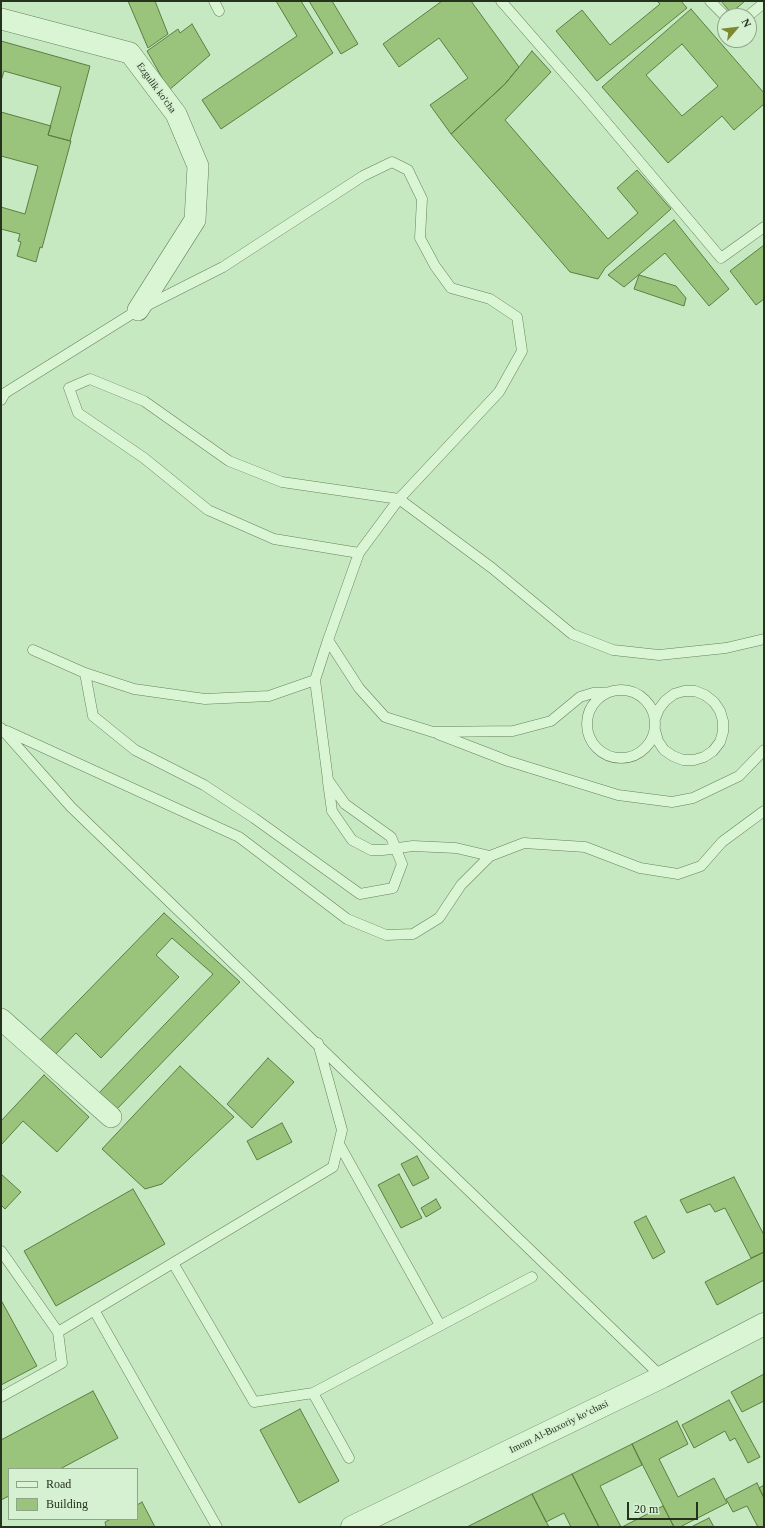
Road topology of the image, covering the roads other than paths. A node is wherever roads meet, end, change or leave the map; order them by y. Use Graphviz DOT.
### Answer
graph roads {
  1 [pos="214,1"];
  2 [pos="501,1"];
  3 [pos="219,11"];
  4 [pos="1,19"];
  5 [pos="764,226"];
  6 [pos="138,310"];
  7 [pos="1,400"];
  8 [pos="399,499"];
  9 [pos="359,553"];
  10 [pos="764,639"];
  11 [pos="328,640"];
  12 [pos="34,650"];
  13 [pos="86,674"];
  14 [pos="315,680"];
  15 [pos="605,694"];
  16 [pos="655,719"];
  17 [pos="3,729"];
  18 [pos="655,730"];
  19 [pos="433,732"];
  20 [pos="764,750"];
  21 [pos="328,780"];
  22 [pos="764,811"];
  23 [pos="396,849"];
  24 [pos="490,856"];
  25 [pos="1,1019"];
  26 [pos="318,1043"];
  27 [pos="111,1117"];
  28 [pos="339,1144"];
  29 [pos="1,1251"];
  30 [pos="173,1263"];
  31 [pos="532,1277"];
  32 [pos="94,1310"];
  33 [pos="764,1324"];
  34 [pos="440,1325"];
  35 [pos="58,1332"];
  36 [pos="662,1376"];
  37 [pos="313,1393"];
  38 [pos="1,1397"];
  39 [pos="349,1458"];
  40 [pos="217,1527"];
  41 [pos="352,1527"];
  1 -- 3 [label="lane"];
  2 -- 5 [label="lane"];
  4 -- 6 [label="street, Ezgulik ko'cha"];
  6 -- 7 [label="lane"];
  6 -- 8 [label="lane"];
  8 -- 9 [label="lane"];
  8 -- 9 [label="lane"];
  8 -- 10 [label="lane"];
  9 -- 11 [label="lane"];
  11 -- 14 [label="lane"];
  11 -- 19 [label="lane"];
  12 -- 13 [label="lane"];
  13 -- 14 [label="lane"];
  13 -- 23 [label="lane"];
  14 -- 21 [label="lane"];
  15 -- 16 [label="lane"];
  15 -- 18 [label="lane"];
  15 -- 19 [label="lane"];
  16 -- 18 [label="lane"];
  16 -- 18 [label="lane"];
  17 -- 24 [label="lane"];
  17 -- 26 [label="lane"];
  19 -- 20 [label="lane"];
  21 -- 23 [label="lane"];
  21 -- 23 [label="lane"];
  22 -- 24 [label="lane"];
  23 -- 24 [label="lane"];
  25 -- 27 [label="street"];
  26 -- 28 [label="lane"];
  26 -- 36 [label="lane"];
  28 -- 30 [label="lane"];
  28 -- 34 [label="lane"];
  29 -- 35 [label="lane"];
  30 -- 32 [label="lane"];
  30 -- 37 [label="lane"];
  31 -- 34 [label="lane"];
  32 -- 35 [label="lane"];
  32 -- 40 [label="lane"];
  33 -- 36 [label="street, Imom Al-Buxoriy koʻchasi"];
  34 -- 37 [label="lane"];
  35 -- 38 [label="lane"];
  36 -- 41 [label="street, Imom Al-Buxoriy koʻchasi"];
  37 -- 39 [label="lane"];
}
